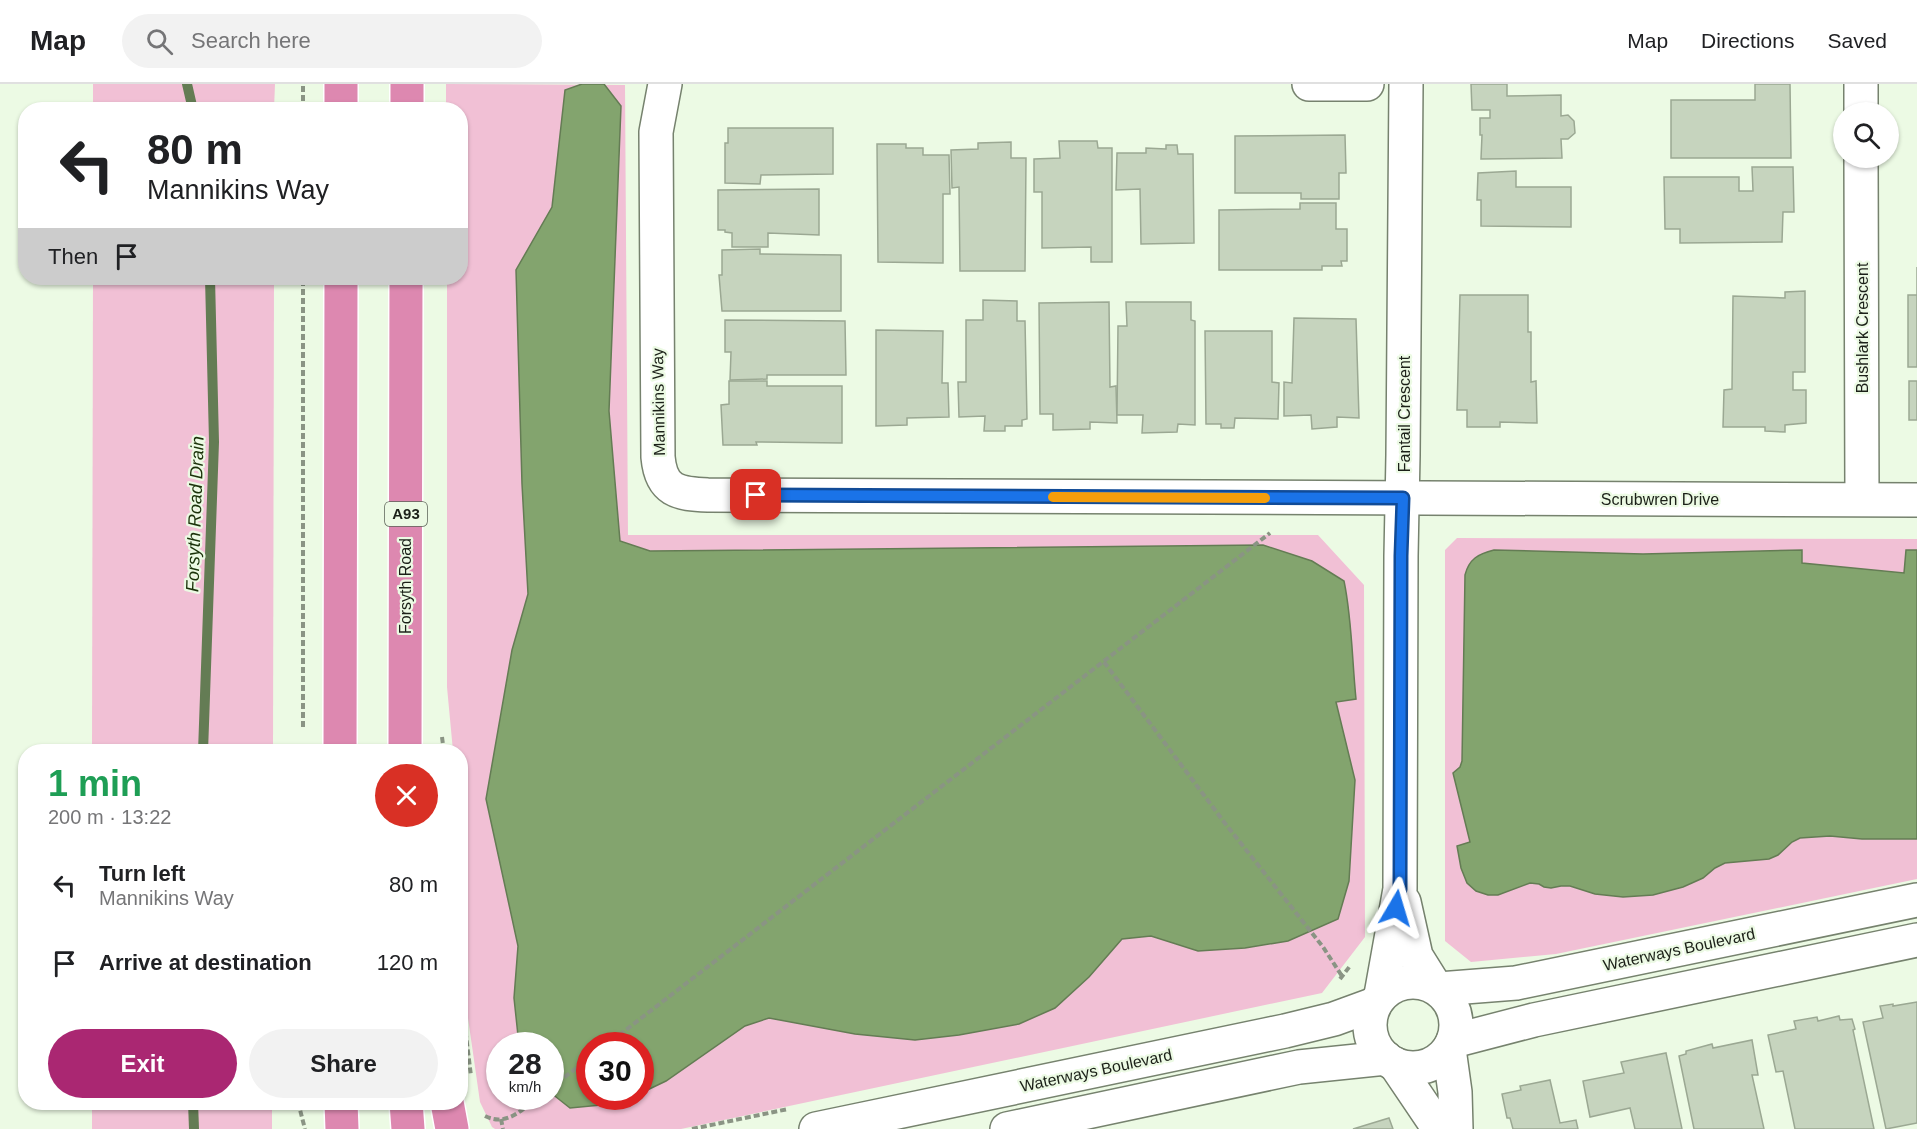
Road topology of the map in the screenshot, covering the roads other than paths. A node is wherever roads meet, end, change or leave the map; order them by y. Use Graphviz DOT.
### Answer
graph roads {
  1 [pos="341,84"];
  2 [pos="407,84"];
  3 [pos="665,84"];
  4 [pos="1310,84"];
  5 [pos="1367,84"];
  6 [pos="1398,84"];
  7 [pos="1861,84"];
  8 [pos="341,102"];
  9 [pos="407,102"];
  10 [pos="1861,102"];
  11 [pos="1862,168"];
  12 [pos="341,285"];
  13 [pos="406,285"];
  14 [pos="1403,498"];
  15 [pos="1862,499"];
  16 [pos="1917,500"];
  17 [pos="340,744"];
  18 [pos="405,744"];
  19 [pos="1400,889"];
  20 [pos="1917,900"];
  21 [pos="1917,940"];
  22 [pos="1438,989"];
  23 [pos="1378,1000"];
  24 [pos="1451,1045"];
  25 [pos="1390,1061"];
  26 [pos="341,1110"];
  27 [pos="407,1110"];
  28 [pos="456,1110"];
  29 [pos="807,1118"];
  30 [pos="342,1129"];
  31 [pos="408,1129"];
  32 [pos="452,1129"];
  33 [pos="1007,1129"];
  34 [pos="1440,1129"];
  35 [pos="1456,1129"];
  1 -- 8 [label="highway"];
  2 -- 9 [label="highway"];
  3 -- 14 [label="street, Mannikins Way"];
  4 -- 5 [label="street"];
  6 -- 14 [label="street, Fantail Crescent"];
  7 -- 10 [label="street"];
  11 -- 15 [label="street, Bushlark Crescent"];
  12 -- 17 [label="highway"];
  13 -- 18 [label="highway, Forsyth Road / A93"];
  14 -- 15 [label="street, Scrubwren Drive"];
  14 -- 19 [label="street, Fantail Crescent"];
  15 -- 16 [label="street, Scrubwren Drive"];
  19 -- 22 [label="street, Fantail Crescent"];
  19 -- 23 [label="street, Fantail Crescent"];
  20 -- 22 [label="street, Waterways Boulevard"];
  21 -- 24 [label="street"];
  22 -- 23 [label="street"];
  22 -- 24 [label="street"];
  23 -- 25 [label="street"];
  23 -- 29 [label="street, Waterways Boulevard"];
  24 -- 25 [label="street"];
  24 -- 35 [label="street"];
  25 -- 33 [label="street"];
  25 -- 34 [label="street"];
  26 -- 30 [label="highway"];
  27 -- 31 [label="highway"];
  28 -- 32 [label="highway"];
}
